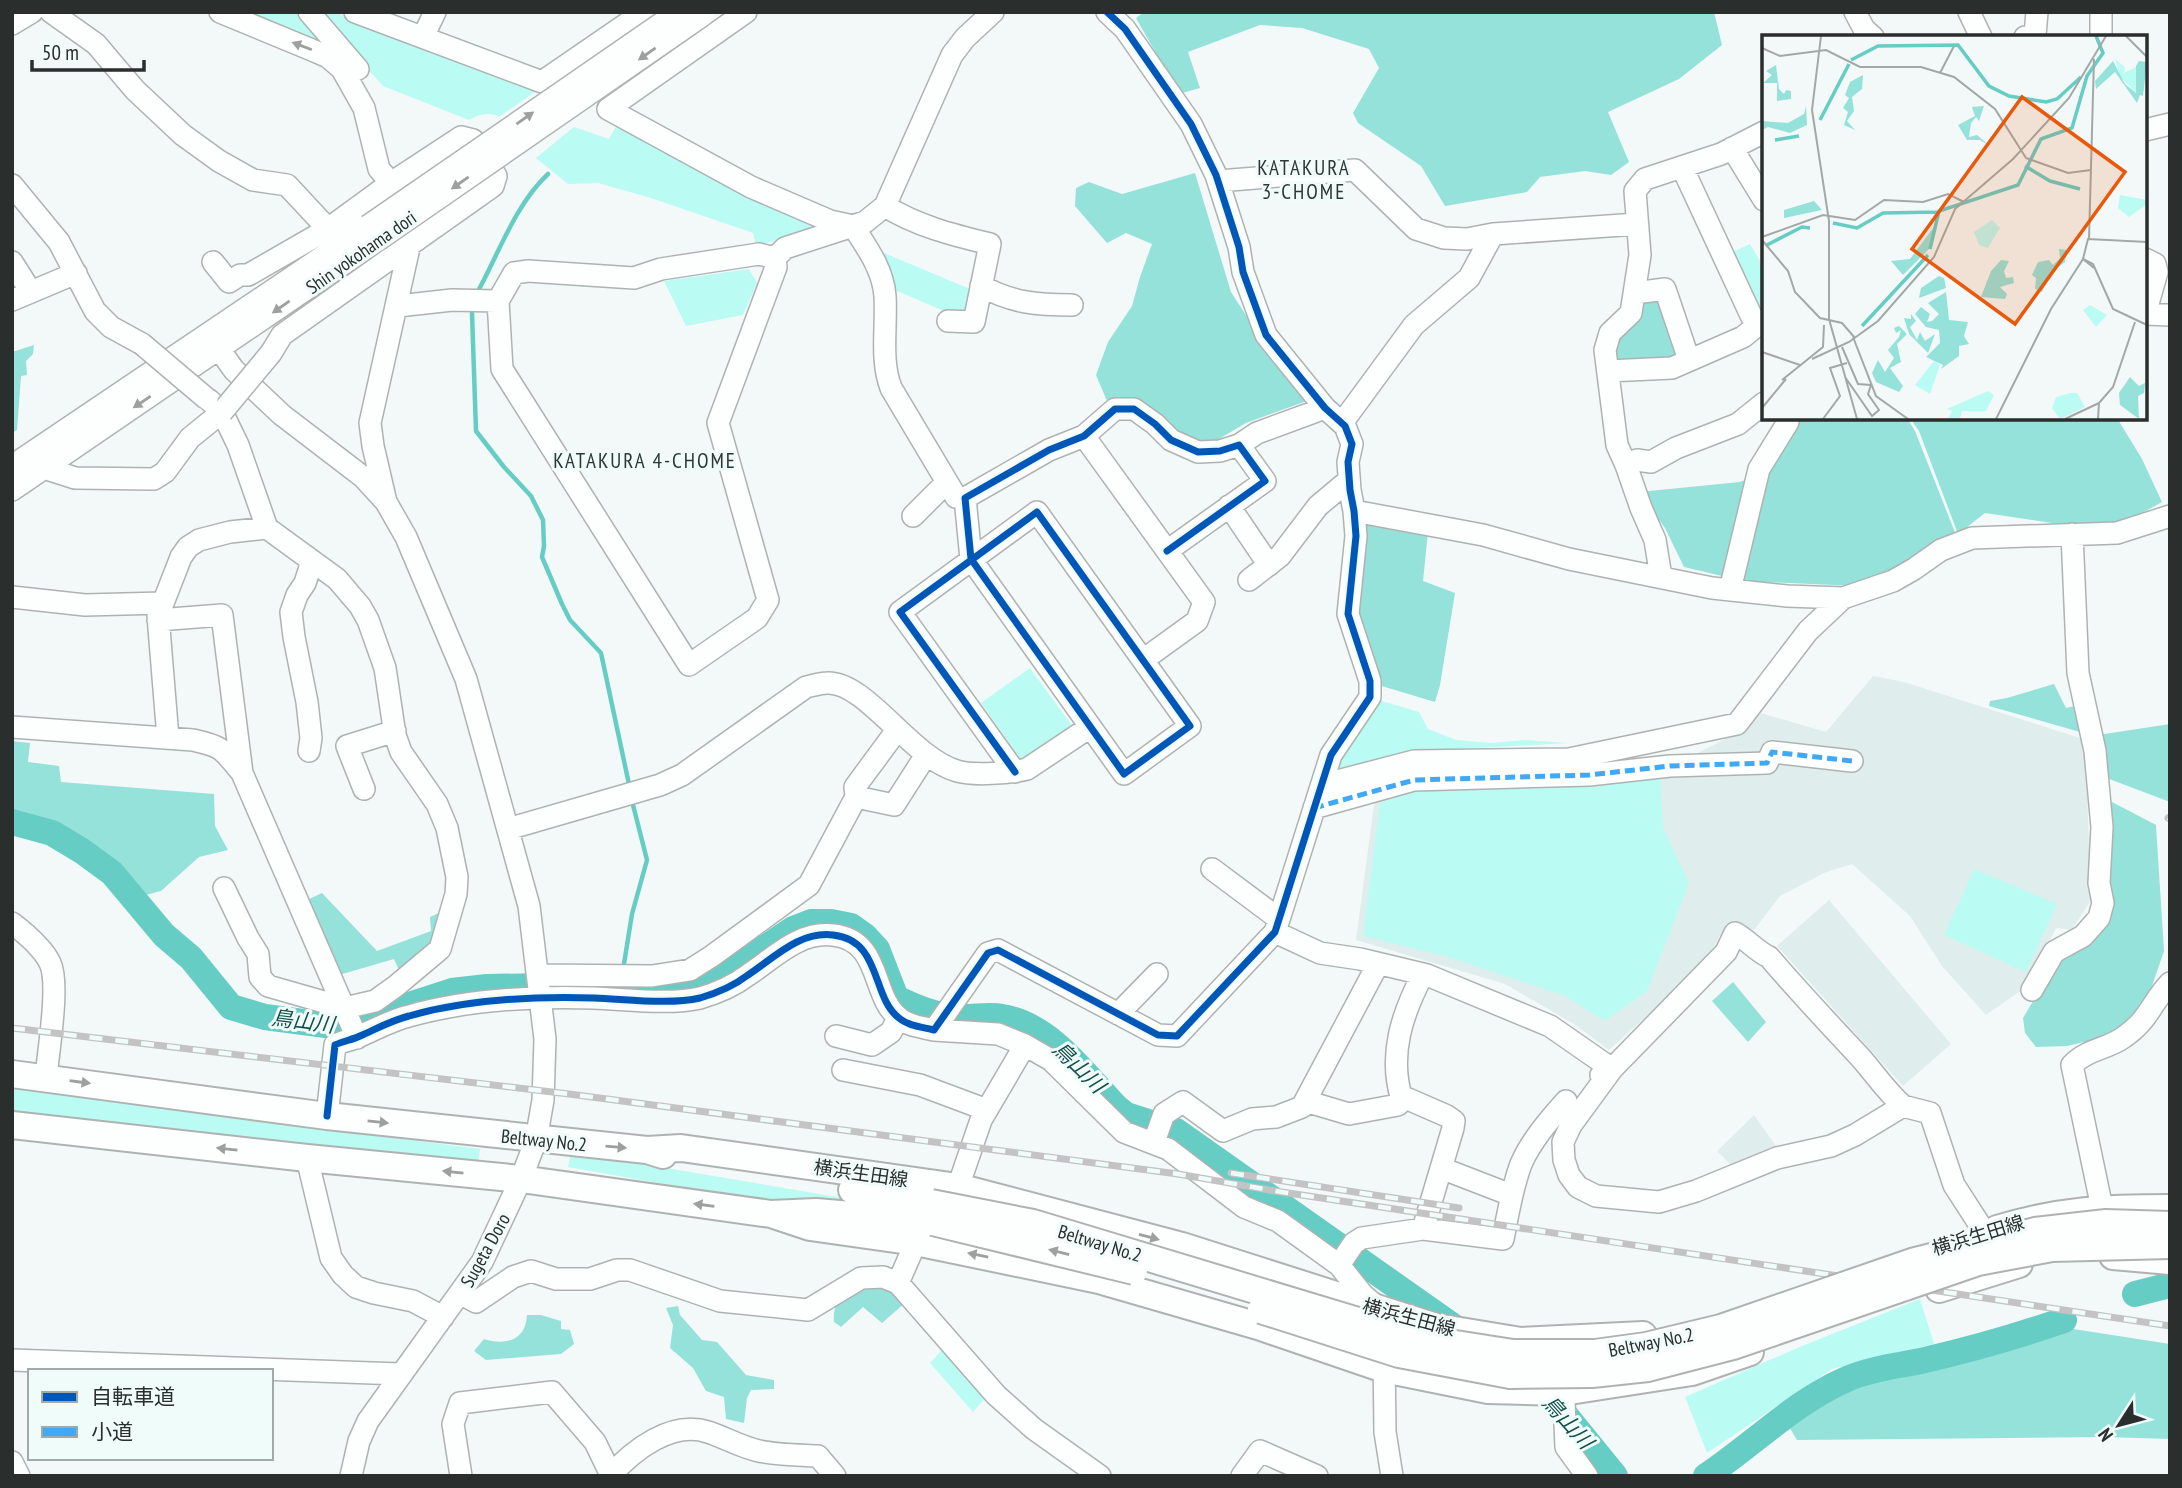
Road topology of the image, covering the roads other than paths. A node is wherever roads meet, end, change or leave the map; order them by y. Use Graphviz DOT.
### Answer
graph roads {
  1 [pos="32,12"];
  2 [pos="51,12"];
  3 [pos="220,12"];
  4 [pos="309,12"];
  5 [pos="355,12"];
  6 [pos="435,12"];
  7 [pos="644,12"];
  8 [pos="678,12"];
  9 [pos="746,12"];
  10 [pos="993,12"];
  11 [pos="1107,12"];
  12 [pos="1855,12"];
  13 [pos="1969,12"];
  14 [pos="2036,12"];
  15 [pos="2101,12"];
  16 [pos="706,14"];
  17 [pos="12,24"];
  18 [pos="1871,35"];
  19 [pos="1980,35"];
  20 [pos="2035,35"];
  21 [pos="2101,35"];
  22 [pos="423,37"];
  23 [pos="542,82"];
  24 [pos="608,109"];
  25 [pos="2170,124"];
  26 [pos="2147,130"];
  27 [pos="1762,133"];
  28 [pos="1732,148"];
  29 [pos="1682,167"];
  30 [pos="388,180"];
  31 [pos="1217,181"];
  32 [pos="12,185"];
  33 [pos="1762,197"];
  34 [pos="885,206"];
  35 [pos="1637,225"];
  36 [pos="853,226"];
  37 [pos="328,229"];
  38 [pos="373,233"];
  39 [pos="1493,234"];
  40 [pos="410,243"];
  41 [pos="775,258"];
  42 [pos="2147,260"];
  43 [pos="12,262"];
  44 [pos="214,262"];
  45 [pos="76,273"];
  46 [pos="981,286"];
  47 [pos="1634,293"];
  48 [pos="22,296"];
  49 [pos="498,301"];
  50 [pos="1072,305"];
  51 [pos="398,306"];
  52 [pos="2147,307"];
  53 [pos="2147,314"];
  54 [pos="2170,315"];
  55 [pos="948,321"];
  56 [pos="1760,323"];
  57 [pos="214,342"];
  58 [pos="1689,360"];
  59 [pos="1608,371"];
  60 [pos="215,405"];
  61 [pos="1762,405"];
  62 [pos="1325,408"];
  63 [pos="1787,420"];
  64 [pos="1342,423"];
  65 [pos="1084,436"];
  66 [pos="1239,445"];
  67 [pos="1626,465"];
  68 [pos="12,466"];
  69 [pos="44,468"];
  70 [pos="1349,480"];
  71 [pos="947,482"];
  72 [pos="12,490"];
  73 [pos="965,498"];
  74 [pos="386,502"];
  75 [pos="1229,506"];
  76 [pos="1354,511"];
  77 [pos="913,516"];
  78 [pos="2170,516"];
  79 [pos="267,528"];
  80 [pos="2072,534"];
  81 [pos="1167,551"];
  82 [pos="971,559"];
  83 [pos="312,561"];
  84 [pos="1269,565"];
  85 [pos="1661,578"];
  86 [pos="1249,580"];
  87 [pos="1730,590"];
  88 [pos="12,597"];
  89 [pos="1843,598"];
  90 [pos="161,612"];
  91 [pos="1143,660"];
  92 [pos="12,727"];
  93 [pos="1090,727"];
  94 [pos="897,730"];
  95 [pos="395,731"];
  96 [pos="167,738"];
  97 [pos="309,751"];
  98 [pos="926,755"];
  99 [pos="1852,761"];
  100 [pos="1015,772"];
  101 [pos="243,773"];
  102 [pos="1322,785"];
  103 [pos="364,789"];
  104 [pos="856,797"];
  105 [pos="1314,808"];
  106 [pos="509,829"];
  107 [pos="1212,869"];
  108 [pos="224,888"];
  109 [pos="12,923"];
  110 [pos="1277,925"];
  111 [pos="1378,964"];
  112 [pos="1157,974"];
  113 [pos="1423,974"];
  114 [pos="2170,983"];
  115 [pos="539,984"];
  116 [pos="2032,990"];
  117 [pos="345,1008"];
  118 [pos="1118,1014"];
  119 [pos="898,1018"];
  120 [pos="941,1019"];
  121 [pos="835,1036"];
  122 [pos="357,1038"];
  123 [pos="1025,1045"];
  124 [pos="1612,1069"];
  125 [pos="843,1070"];
  126 [pos="12,1074"];
  127 [pos="46,1078"];
  128 [pos="1402,1100"];
  129 [pos="1305,1101"];
  130 [pos="1903,1106"];
  131 [pos="987,1110"];
  132 [pos="327,1116"];
  133 [pos="12,1125"];
  134 [pos="536,1140"];
  135 [pos="1154,1142"];
  136 [pos="647,1150"];
  137 [pos="307,1158"];
  138 [pos="1441,1168"];
  139 [pos="522,1179"];
  140 [pos="958,1187"];
  141 [pos="1511,1195"];
  142 [pos="2102,1208"];
  143 [pos="2170,1208"];
  144 [pos="927,1222"];
  145 [pos="2170,1225"];
  146 [pos="1423,1229"];
  147 [pos="1985,1233"];
  148 [pos="2170,1245"];
  149 [pos="2170,1261"];
  150 [pos="1339,1265"];
  151 [pos="898,1283"];
  152 [pos="461,1294"];
  153 [pos="1384,1312"];
  154 [pos="443,1317"];
  155 [pos="1563,1339"];
  156 [pos="12,1360"];
  157 [pos="261,1369"];
  158 [pos="273,1369"];
  159 [pos="1384,1369"];
  160 [pos="400,1374"];
  161 [pos="1563,1392"];
  162 [pos="12,1462"];
  163 [pos="359,1472"];
  164 [pos="610,1475"];
  165 [pos="19,1476"];
  166 [pos="461,1476"];
  167 [pos="835,1476"];
  168 [pos="1100,1476"];
  169 [pos="1242,1476"];
  170 [pos="1317,1476"];
  171 [pos="1392,1476"];
  172 [pos="1587,1476"];
  1 -- 17 [label="street"];
  2 -- 37 [label="street"];
  30 -- 3 [label="street, one-way"];
  4 -- 30 [label="street"];
  5 -- 22 [label="street"];
  6 -- 22 [label="street"];
  7 -- 23 [label="street"];
  38 -- 8 [label="street, Shin yokohama dori, one-way, bridge"];
  9 -- 24 [label="street"];
  10 -- 34 [label="street"];
  11 -- 31 [label="street"];
  12 -- 18 [label="street"];
  13 -- 19 [label="street"];
  14 -- 20 [label="street"];
  15 -- 21 [label="street"];
  16 -- 38 [label="street, Shin yokohama dori, one-way, bridge"];
  22 -- 23 [label="street"];
  23 -- 24 [label="street"];
  24 -- 36 [label="street"];
  25 -- 26 [label="street"];
  27 -- 28 [label="street"];
  28 -- 29 [label="street"];
  28 -- 33 [label="street"];
  29 -- 35 [label="street"];
  29 -- 56 [label="street"];
  30 -- 37 [label="street"];
  30 -- 40 [label="street"];
  30 -- 40 [label="street"];
  31 -- 39 [label="street"];
  31 -- 62 [label="street"];
  32 -- 45 [label="street"];
  34 -- 36 [label="street"];
  34 -- 46 [label="street"];
  35 -- 39 [label="street"];
  35 -- 47 [label="street"];
  36 -- 41 [label="street"];
  36 -- 71 [label="street"];
  37 -- 44 [label="street"];
  38 -- 57 [label="street, Shin yokohama dori"];
  39 -- 64 [label="street"];
  40 -- 51 [label="street"];
  40 -- 60 [label="street, bridge"];
  41 -- 49 [label="street"];
  41 -- 49 [label="street"];
  42 -- 52 [label="street"];
  43 -- 48 [label="street"];
  45 -- 48 [label="street"];
  45 -- 60 [label="street, bridge"];
  46 -- 50 [label="street"];
  46 -- 55 [label="street"];
  47 -- 58 [label="street"];
  47 -- 59 [label="street"];
  49 -- 51 [label="street"];
  51 -- 74 [label="street"];
  53 -- 54 [label="street"];
  56 -- 58 [label="street"];
  57 -- 68 [label="street, Shin yokohama dori"];
  57 -- 69 [label="street, Shin yokohama dori, one-way"];
  57 -- 74 [label="street"];
  58 -- 59 [label="street"];
  59 -- 67 [label="street"];
  60 -- 69 [label="street"];
  60 -- 79 [label="street"];
  61 -- 67 [label="street"];
  62 -- 64 [label="street"];
  62 -- 66 [label="street"];
  63 -- 87 [label="street"];
  64 -- 70 [label="street"];
  65 -- 66 [label="street"];
  65 -- 73 [label="street"];
  65 -- 81 [label="street"];
  66 -- 75 [label="street"];
  67 -- 85 [label="street"];
  69 -- 72 [label="street, Shin yokohama dori"];
  70 -- 76 [label="street"];
  70 -- 84 [label="street"];
  71 -- 73 [label="street"];
  71 -- 77 [label="street"];
  73 -- 82 [label="street"];
  74 -- 106 [label="street, Sugeta Doro"];
  75 -- 81 [label="street"];
  75 -- 84 [label="street"];
  76 -- 85 [label="street"];
  76 -- 102 [label="street"];
  78 -- 80 [label="street"];
  79 -- 83 [label="street"];
  79 -- 90 [label="street"];
  80 -- 89 [label="street"];
  80 -- 116 [label="street"];
  81 -- 91 [label="street"];
  82 -- 91 [label="street"];
  82 -- 93 [label="street"];
  82 -- 100 [label="street"];
  83 -- 95 [label="street"];
  83 -- 97 [label="street"];
  84 -- 86 [label="street"];
  85 -- 87 [label="street"];
  87 -- 89 [label="street"];
  88 -- 90 [label="street"];
  89 -- 102 [label="street"];
  90 -- 96 [label="street"];
  90 -- 101 [label="street"];
  91 -- 93 [label="street"];
  92 -- 96 [label="street"];
  93 -- 100 [label="street"];
  94 -- 98 [label="street"];
  94 -- 104 [label="street"];
  94 -- 106 [label="street"];
  95 -- 103 [label="street"];
  95 -- 117 [label="street"];
  96 -- 101 [label="street"];
  98 -- 100 [label="street"];
  98 -- 104 [label="street"];
  99 -- 105 [label="street"];
  101 -- 117 [label="street"];
  102 -- 105 [label="street"];
  104 -- 115 [label="street"];
  105 -- 110 [label="street"];
  106 -- 115 [label="street, Sugeta Doro"];
  107 -- 110 [label="street"];
  108 -- 117 [label="street"];
  109 -- 127 [label="street"];
  110 -- 111 [label="street"];
  110 -- 118 [label="street"];
  111 -- 113 [label="street"];
  111 -- 129 [label="street"];
  112 -- 118 [label="street"];
  113 -- 124 [label="street"];
  113 -- 128 [label="street"];
  114 -- 142 [label="street"];
  115 -- 119 [label="street"];
  115 -- 122 [label="street"];
  115 -- 134 [label="street, Sugeta Doro"];
  117 -- 122 [label="street"];
  118 -- 120 [label="street"];
  119 -- 120 [label="street"];
  119 -- 121 [label="street"];
  120 -- 123 [label="street"];
  122 -- 132 [label="street"];
  123 -- 131 [label="street"];
  123 -- 135 [label="street"];
  124 -- 130 [label="street"];
  124 -- 130 [label="street"];
  124 -- 141 [label="street"];
  125 -- 131 [label="street"];
  126 -- 127 [label="main road, Beltway No.2"];
  127 -- 132 [label="main road, Beltway No.2, one-way"];
  128 -- 129 [label="street"];
  128 -- 138 [label="street"];
  129 -- 135 [label="street"];
  130 -- 147 [label="street"];
  131 -- 140 [label="street"];
  132 -- 134 [label="main road, Beltway No.2, one-way"];
  137 -- 133 [label="main road, Beltway No.2, one-way"];
  134 -- 136 [label="main road, Beltway No.2, one-way"];
  134 -- 139 [label="street, Sugeta Doro"];
  135 -- 150 [label="street"];
  136 -- 140 [label="main road, 横浜生田線"];
  136 -- 144 [label="main road, Beltway No.2"];
  139 -- 137 [label="main road, Beltway No.2, one-way"];
  137 -- 154 [label="street"];
  138 -- 141 [label="street"];
  138 -- 146 [label="street"];
  144 -- 139 [label="main road, Beltway No.2, one-way"];
  139 -- 152 [label="street, Sugeta Doro"];
  140 -- 153 [label="main road, 横浜生田線, one-way"];
  141 -- 146 [label="street"];
  142 -- 143 [label="main road, 横浜生田線"];
  142 -- 147 [label="main road, 横浜生田線"];
  144 -- 145 [label="main road, Beltway No.2, bridge"];
  148 -- 144 [label="main road, Beltway No.2, one-way, bridge"];
  144 -- 151 [label="street"];
  159 -- 144 [label="main road, 横浜生田線, one-way"];
  146 -- 150 [label="street"];
  147 -- 155 [label="main road, 横浜生田線"];
  149 -- 161 [label="main road, 横浜生田線"];
  150 -- 153 [label="street"];
  151 -- 152 [label="street"];
  151 -- 168 [label="street"];
  152 -- 154 [label="street, Sugeta Doro"];
  153 -- 155 [label="main road, 横浜生田線"];
  153 -- 159 [label="street"];
  154 -- 160 [label="street, Sugeta Doro"];
  155 -- 161 [label="street"];
  156 -- 157 [label="street"];
  158 -- 160 [label="street"];
  159 -- 161 [label="main road, 横浜生田線"];
  159 -- 171 [label="street"];
  160 -- 163 [label="street, Sugeta Doro"];
  161 -- 172 [label="street"];
  162 -- 165 [label="street"];
  164 -- 166 [label="street"];
  164 -- 167 [label="street"];
  169 -- 170 [label="street"];
}
